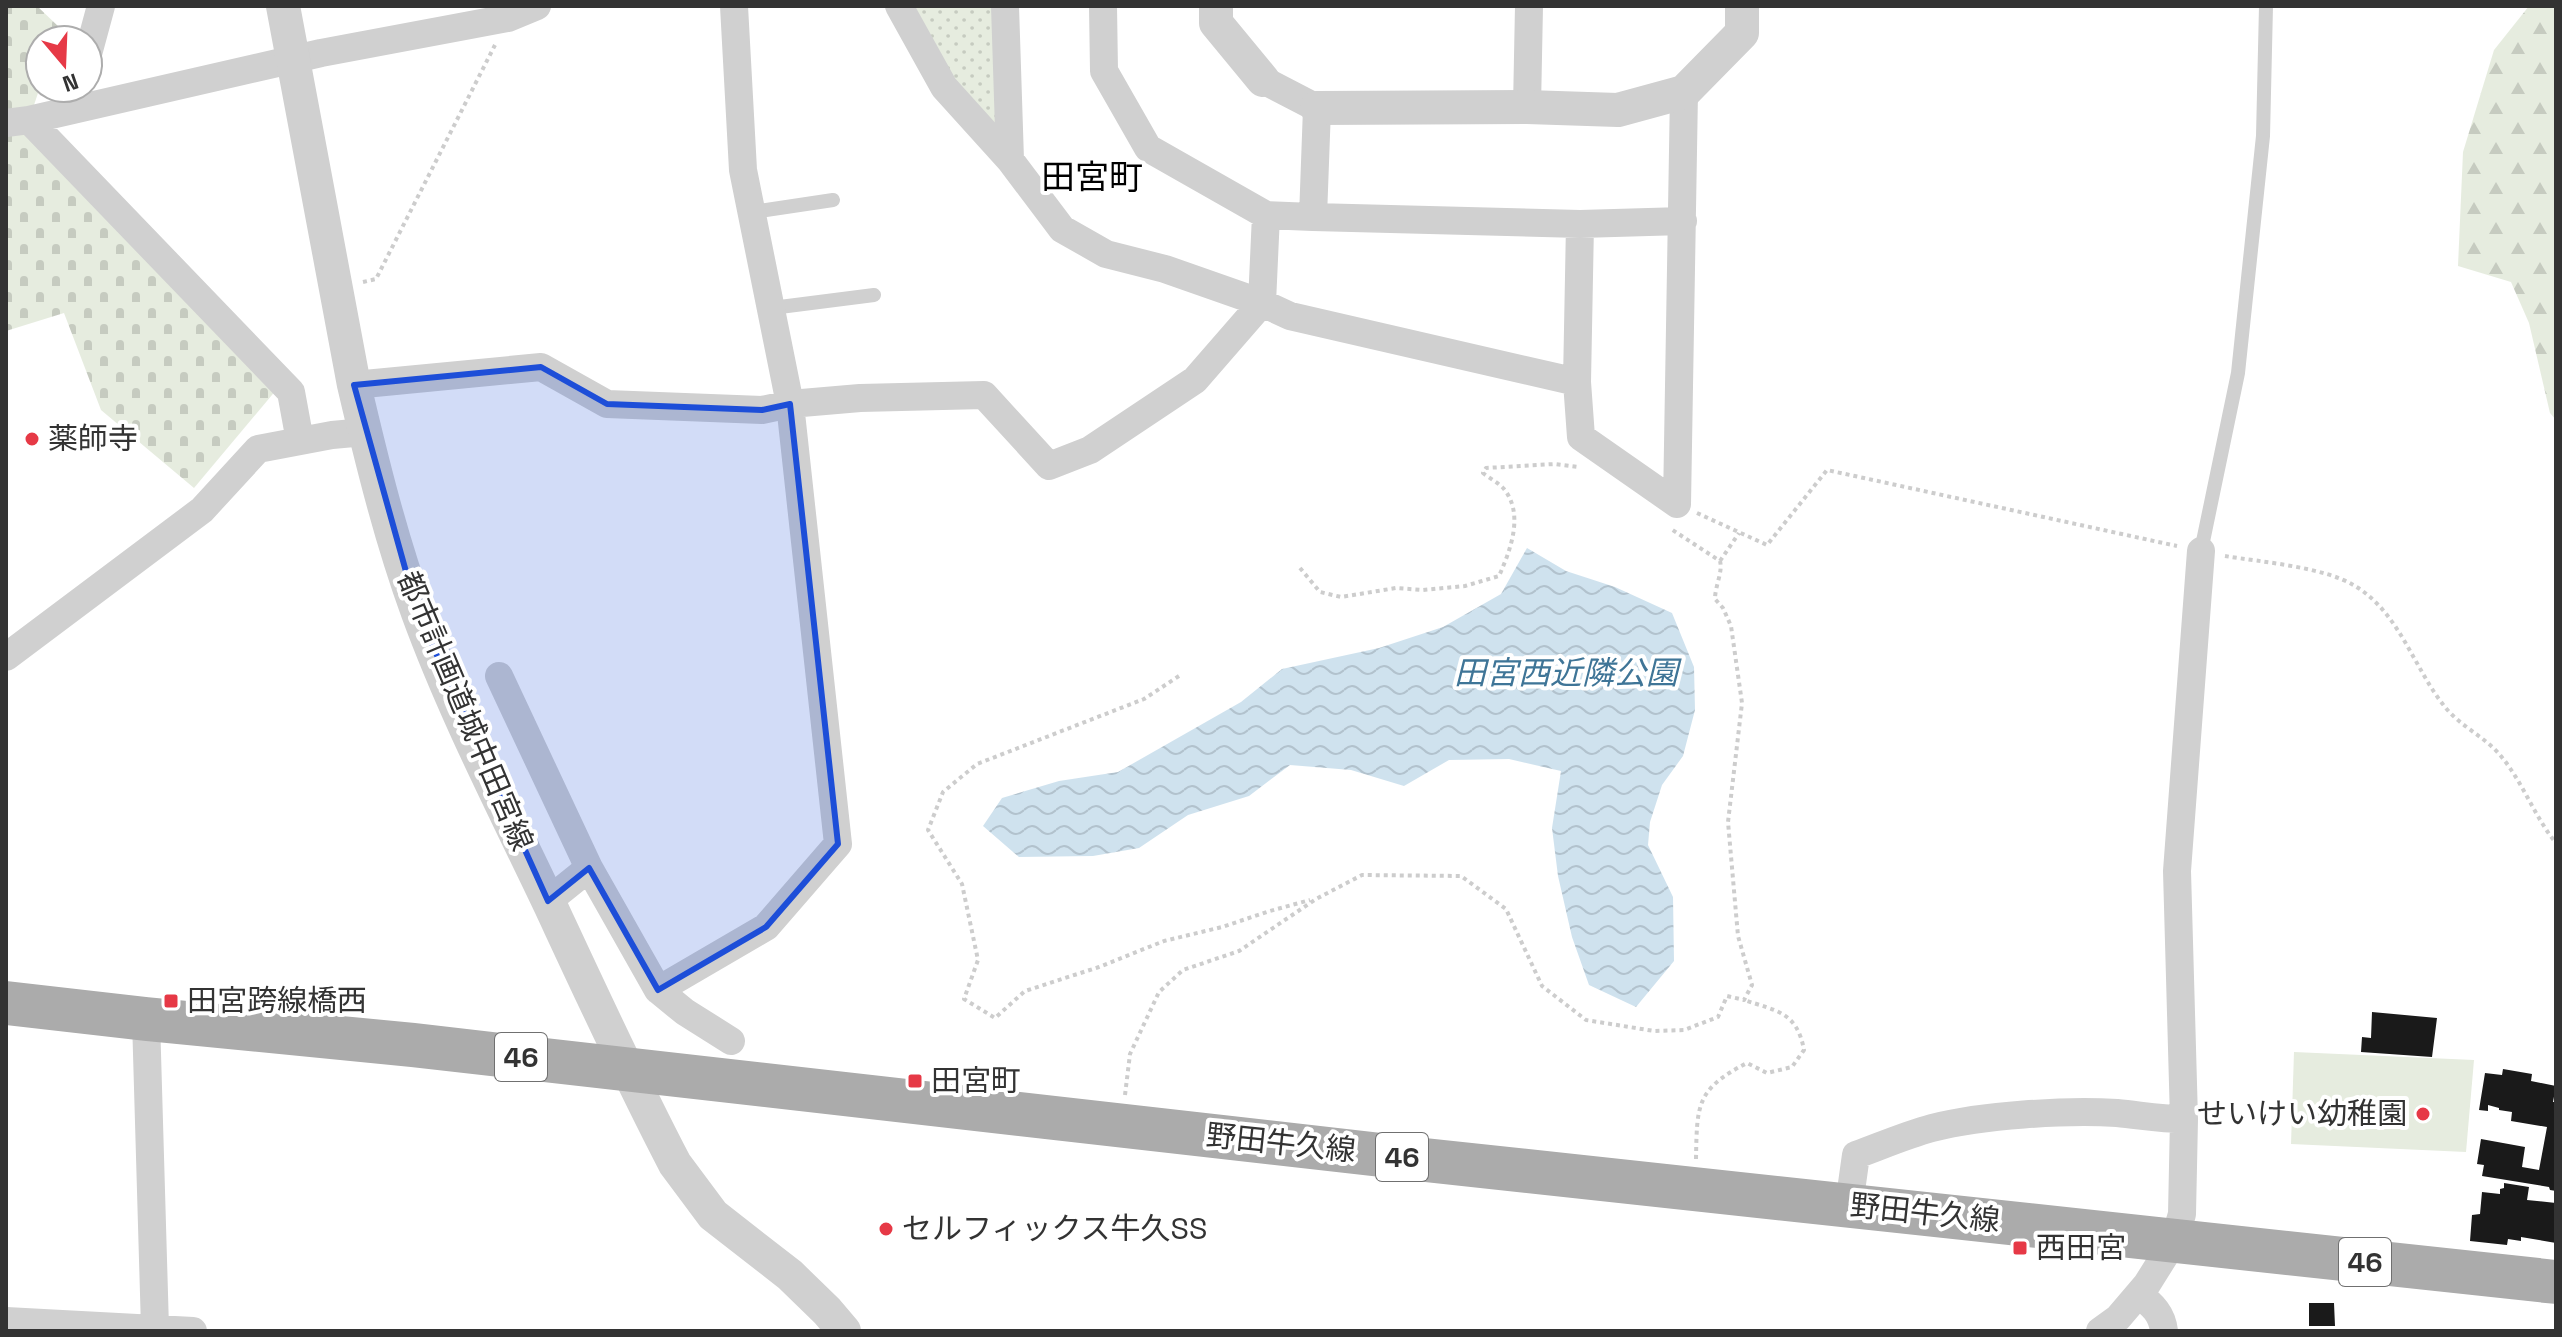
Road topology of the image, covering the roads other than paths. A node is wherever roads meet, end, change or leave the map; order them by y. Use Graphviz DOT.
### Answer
graph roads {
  1 [pos="283,6"];
  2 [pos="537,6"];
  3 [pos="734,6"];
  4 [pos="899,6"];
  5 [pos="1005,6"];
  6 [pos="1103,6"];
  7 [pos="1216,6"];
  8 [pos="1529,6"];
  9 [pos="2266,6"];
  10 [pos="1743,7"];
  11 [pos="293,59"];
  12 [pos="1263,80"];
  13 [pos="1684,92"];
  14 [pos="104,94"];
  15 [pos="63,104"];
  16 [pos="1527,107"];
  17 [pos="1317,108"];
  18 [pos="17,121"];
  19 [pos="1010,160"];
  20 [pos="833,200"];
  21 [pos="753,212"];
  22 [pos="1266,215"];
  23 [pos="1313,217"];
  24 [pos="1683,221"];
  25 [pos="1580,224"];
  26 [pos="874,295"];
  27 [pos="1262,303"];
  28 [pos="772,308"];
  29 [pos="1577,382"];
  30 [pos="354,385"];
  31 [pos="790,404"];
  32 [pos="365,432"];
  33 [pos="300,441"];
  34 [pos="2201,551"];
  35 [pos="6,657"];
  36 [pos="499,676"];
  37 [pos="589,868"];
  38 [pos="548,901"];
  39 [pos="658,990"];
  40 [pos="6,1003"];
  41 [pos="146,1019"];
  42 [pos="731,1041"];
  43 [pos="629,1070"];
  44 [pos="2184,1119"];
  45 [pos="1849,1205"];
  46 [pos="2174,1241"];
  47 [pos="2556,1282"];
  48 [pos="2139,1295"];
  49 [pos="6,1321"];
  50 [pos="155,1328"];
  51 [pos="193,1331"];
  52 [pos="844,1331"];
  53 [pos="2100,1331"];
  54 [pos="2164,1331"];
  1 -- 11 [label="street, 都市計画道城中田宮線"];
  2 -- 11 [label="street"];
  3 -- 21 [label="street"];
  4 -- 19 [label="street"];
  5 -- 19 [label="street"];
  6 -- 22 [label="street"];
  7 -- 12 [label="street"];
  8 -- 16 [label="street"];
  9 -- 34 [label="lane"];
  10 -- 13 [label="street"];
  11 -- 14 [label="street"];
  11 -- 30 [label="street, 都市計画道城中田宮線"];
  12 -- 17 [label="street"];
  13 -- 16 [label="street"];
  13 -- 24 [label="street"];
  15 -- 18 [label="street"];
  16 -- 17 [label="street"];
  17 -- 23 [label="street"];
  18 -- 33 [label="street"];
  19 -- 27 [label="street"];
  20 -- 21 [label="lane"];
  21 -- 28 [label="street"];
  22 -- 23 [label="street"];
  22 -- 27 [label="street"];
  23 -- 25 [label="street"];
  24 -- 25 [label="street"];
  24 -- 29 [label="street"];
  25 -- 29 [label="street"];
  26 -- 28 [label="lane"];
  27 -- 29 [label="street"];
  27 -- 31 [label="street"];
  28 -- 31 [label="street"];
  30 -- 31 [label="street"];
  30 -- 32 [label="street, 都市計画道城中田宮線"];
  31 -- 39 [label="street"];
  32 -- 33 [label="street"];
  32 -- 38 [label="street, 都市計画道城中田宮線"];
  33 -- 35 [label="street"];
  34 -- 44 [label="street"];
  36 -- 37 [label="street"];
  37 -- 38 [label="street"];
  37 -- 39 [label="street"];
  38 -- 43 [label="street, 都市計画道城中田宮線"];
  39 -- 42 [label="street"];
  40 -- 41 [label="main road, 野田牛久線 / 46"];
  41 -- 43 [label="main road, 野田牛久線 / 46"];
  41 -- 50 [label="street"];
  43 -- 45 [label="main road, 野田牛久線 / 46"];
  43 -- 52 [label="street, 都市計画道城中田宮線"];
  44 -- 45 [label="street"];
  44 -- 46 [label="street"];
  45 -- 46 [label="main road, 野田牛久線 / 46"];
  46 -- 47 [label="main road, 野田牛久線 / 46"];
  46 -- 48 [label="street"];
  48 -- 53 [label="street"];
  48 -- 54 [label="street"];
  49 -- 50 [label="street"];
  50 -- 51 [label="street"];
}
